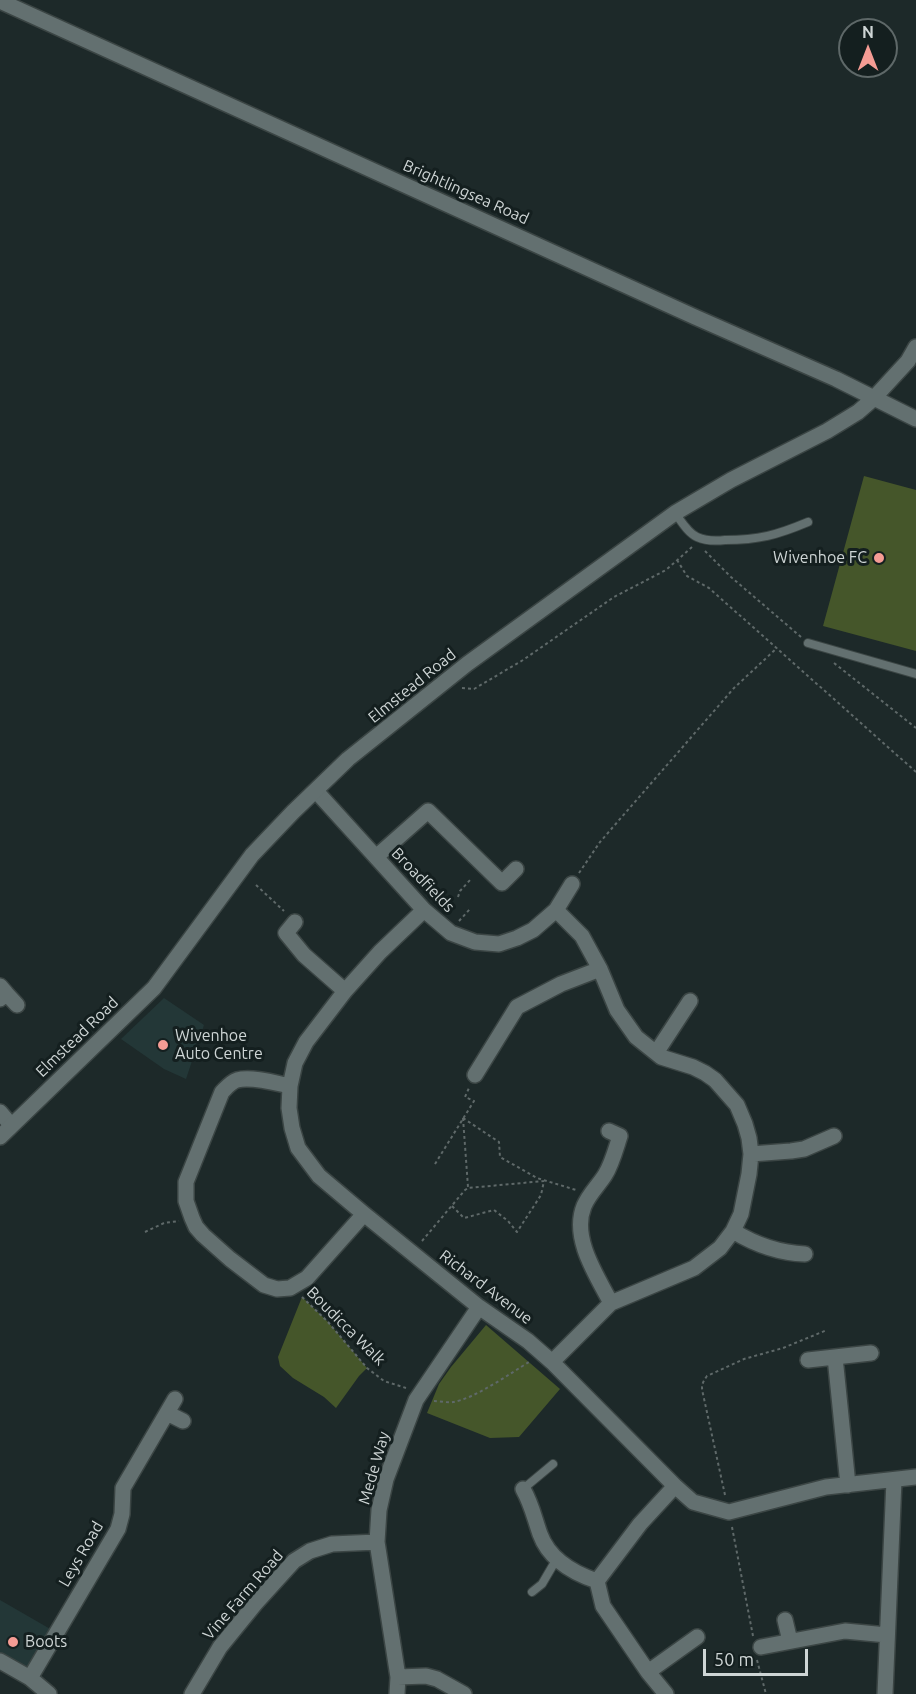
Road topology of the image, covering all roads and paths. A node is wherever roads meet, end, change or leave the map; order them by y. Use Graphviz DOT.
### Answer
graph roads {
  1 [pos="0,0"];
  2 [pos="916,347"];
  3 [pos="873,399"];
  4 [pos="916,419"];
  5 [pos="675,513"];
  6 [pos="807,522"];
  7 [pos="699,541"];
  8 [pos="677,560"];
  9 [pos="807,643"];
  10 [pos="777,648"];
  11 [pos="916,674"];
  12 [pos="453,687"];
  13 [pos="916,772"];
  14 [pos="316,791"];
  15 [pos="376,857"];
  16 [pos="516,869"];
  17 [pos="471,879"];
  18 [pos="572,884"];
  19 [pos="256,885"];
  20 [pos="458,897"];
  21 [pos="424,910"];
  22 [pos="556,910"];
  23 [pos="295,921"];
  24 [pos="600,969"];
  25 [pos="345,991"];
  26 [pos="2,993"];
  27 [pos="690,1001"];
  28 [pos="17,1005"];
  29 [pos="656,1053"];
  30 [pos="475,1075"];
  31 [pos="290,1086"];
  32 [pos="0,1112"];
  33 [pos="463,1118"];
  34 [pos="11,1125"];
  35 [pos="609,1131"];
  36 [pos="834,1136"];
  37 [pos="0,1137"];
  38 [pos="751,1154"];
  39 [pos="435,1164"];
  40 [pos="544,1181"];
  41 [pos="468,1188"];
  42 [pos="591,1193"];
  43 [pos="452,1206"];
  44 [pos="364,1214"];
  45 [pos="192,1218"];
  46 [pos="733,1231"];
  47 [pos="145,1232"];
  48 [pos="412,1253"];
  49 [pos="805,1254"];
  50 [pos="290,1288"];
  51 [pos="610,1303"];
  52 [pos="478,1307"];
  53 [pos="827,1330"];
  54 [pos="539,1351"];
  55 [pos="871,1353"];
  56 [pos="835,1357"];
  57 [pos="807,1359"];
  58 [pos="552,1362"];
  59 [pos="418,1396"];
  60 [pos="175,1399"];
  61 [pos="167,1413"];
  62 [pos="183,1421"];
  63 [pos="553,1464"];
  64 [pos="916,1477"];
  65 [pos="894,1480"];
  66 [pos="848,1485"];
  67 [pos="675,1486"];
  68 [pos="523,1489"];
  69 [pos="729,1512"];
  70 [pos="377,1542"];
  71 [pos="556,1560"];
  72 [pos="597,1581"];
  73 [pos="532,1592"];
  74 [pos="785,1620"];
  75 [pos="887,1635"];
  76 [pos="697,1637"];
  77 [pos="790,1641"];
  78 [pos="756,1646"];
  79 [pos="0,1660"];
  80 [pos="648,1672"];
  81 [pos="398,1677"];
  82 [pos="30,1678"];
  83 [pos="49,1694"];
  84 [pos="192,1694"];
  85 [pos="398,1694"];
  86 [pos="464,1694"];
  87 [pos="666,1694"];
  88 [pos="766,1694"];
  89 [pos="885,1694"];
  1 -- 3 [label="street, Brightlingsea Road"];
  2 -- 3 [label="street, Elmstead Road"];
  3 -- 4 [label="street, Brightlingsea Road"];
  3 -- 5 [label="street, Elmstead Road"];
  5 -- 6 [label="lane"];
  5 -- 14 [label="street, Elmstead Road"];
  7 -- 8 [label="path"];
  8 -- 10 [label="path"];
  8 -- 12 [label="path"];
  9 -- 11 [label="lane"];
  10 -- 13 [label="path"];
  10 -- 18 [label="path"];
  14 -- 15 [label="street, Broadfields"];
  14 -- 34 [label="street, Elmstead Road"];
  15 -- 16 [label="street"];
  15 -- 21 [label="street, Broadfields"];
  17 -- 20 [label="path"];
  18 -- 22 [label="street, Broadfields"];
  19 -- 23 [label="path"];
  21 -- 22 [label="street, Broadfields"];
  21 -- 25 [label="street, Richard Avenue"];
  22 -- 24 [label="street"];
  23 -- 25 [label="street"];
  24 -- 29 [label="street"];
  24 -- 30 [label="street"];
  25 -- 31 [label="street, Richard Avenue"];
  26 -- 28 [label="street"];
  27 -- 29 [label="street"];
  29 -- 38 [label="street"];
  30 -- 33 [label="path"];
  31 -- 44 [label="street, Richard Avenue"];
  31 -- 45 [label="street"];
  32 -- 34 [label="street"];
  33 -- 39 [label="path"];
  33 -- 40 [label="path"];
  33 -- 41 [label="path"];
  34 -- 37 [label="street, Elmstead Road"];
  35 -- 42 [label="street"];
  36 -- 38 [label="street"];
  38 -- 46 [label="street"];
  40 -- 41 [label="path"];
  40 -- 42 [label="path"];
  40 -- 43 [label="path"];
  41 -- 43 [label="path"];
  42 -- 51 [label="street"];
  43 -- 48 [label="path"];
  44 -- 48 [label="street, Richard Avenue"];
  44 -- 50 [label="street"];
  45 -- 47 [label="path"];
  45 -- 50 [label="street"];
  46 -- 49 [label="street"];
  46 -- 51 [label="street"];
  48 -- 52 [label="street, Richard Avenue"];
  50 -- 59 [label="path, Boudicca Walk"];
  51 -- 58 [label="street"];
  52 -- 54 [label="street, Richard Avenue"];
  52 -- 59 [label="street, Mede Way"];
  53 -- 69 [label="path"];
  54 -- 58 [label="street, Richard Avenue"];
  54 -- 59 [label="path, Boudicca Walk"];
  55 -- 56 [label="street"];
  56 -- 57 [label="street"];
  56 -- 66 [label="street"];
  58 -- 67 [label="street, Richard Avenue"];
  59 -- 70 [label="street, Mede Way"];
  60 -- 61 [label="street, Leys Road"];
  61 -- 62 [label="street"];
  61 -- 82 [label="street, Leys Road"];
  63 -- 68 [label="lane"];
  64 -- 65 [label="street, Richard Avenue"];
  65 -- 66 [label="street, Richard Avenue"];
  65 -- 75 [label="street"];
  66 -- 69 [label="street, Richard Avenue"];
  67 -- 69 [label="street, Richard Avenue"];
  67 -- 72 [label="street"];
  68 -- 71 [label="street"];
  69 -- 78 [label="path"];
  70 -- 81 [label="street, Mede Way"];
  70 -- 84 [label="street, Vine Farm Road"];
  71 -- 72 [label="street"];
  71 -- 73 [label="lane"];
  72 -- 80 [label="street"];
  74 -- 77 [label="street"];
  75 -- 77 [label="street"];
  75 -- 89 [label="street"];
  76 -- 80 [label="street"];
  77 -- 78 [label="street"];
  78 -- 88 [label="path"];
  79 -- 82 [label="street"];
  80 -- 87 [label="street"];
  81 -- 85 [label="street, Mede Way"];
  81 -- 86 [label="street"];
  82 -- 83 [label="street"];
}
